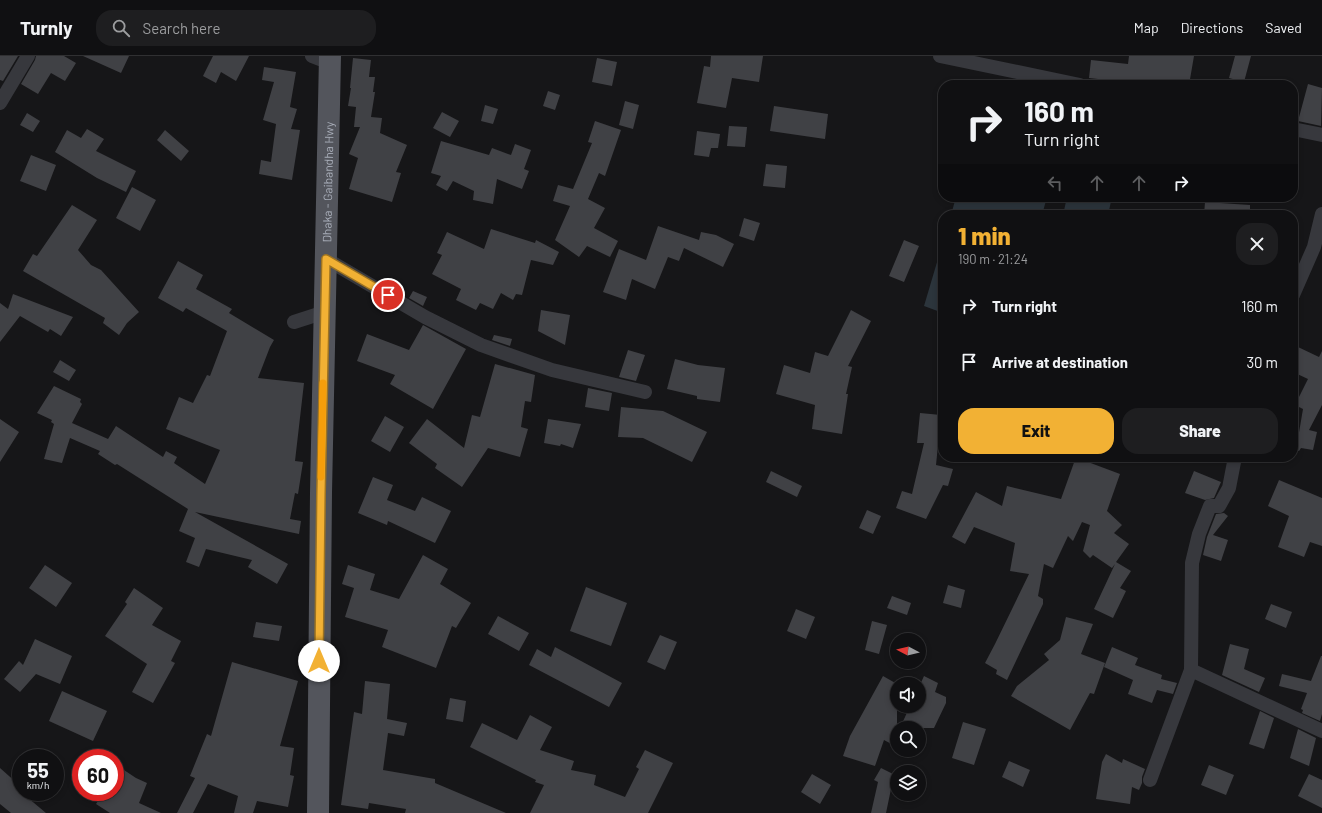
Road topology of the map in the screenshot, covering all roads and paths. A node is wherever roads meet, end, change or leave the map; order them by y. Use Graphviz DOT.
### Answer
graph roads {
  1 [pos="28,56"];
  2 [pos="940,56"];
  3 [pos="324,58"];
  4 [pos="1056,80"];
  5 [pos="0,103"];
  6 [pos="1298,130"];
  7 [pos="1322,135"];
  8 [pos="1322,214"];
  9 [pos="326,259"];
  10 [pos="1298,284"];
  11 [pos="325,312"];
  12 [pos="294,322"];
  13 [pos="645,392"];
  14 [pos="1234,462"];
  15 [pos="1191,670"];
  16 [pos="1322,731"];
  17 [pos="1150,780"];
  18 [pos="318,813"];
  1 -- 5 [label="street"];
  2 -- 4 [label="street"];
  3 -- 9 [label="main road, Dhaka - Gaibandha Hwy"];
  6 -- 7 [label="street"];
  8 -- 10 [label="street"];
  9 -- 11 [label="main road, Dhaka - Gaibandha Hwy"];
  9 -- 13 [label="street"];
  11 -- 12 [label="street"];
  11 -- 18 [label="main road, Dhaka - Gaibandha Hwy"];
  14 -- 15 [label="street"];
  15 -- 16 [label="street"];
  15 -- 17 [label="street"];
}
